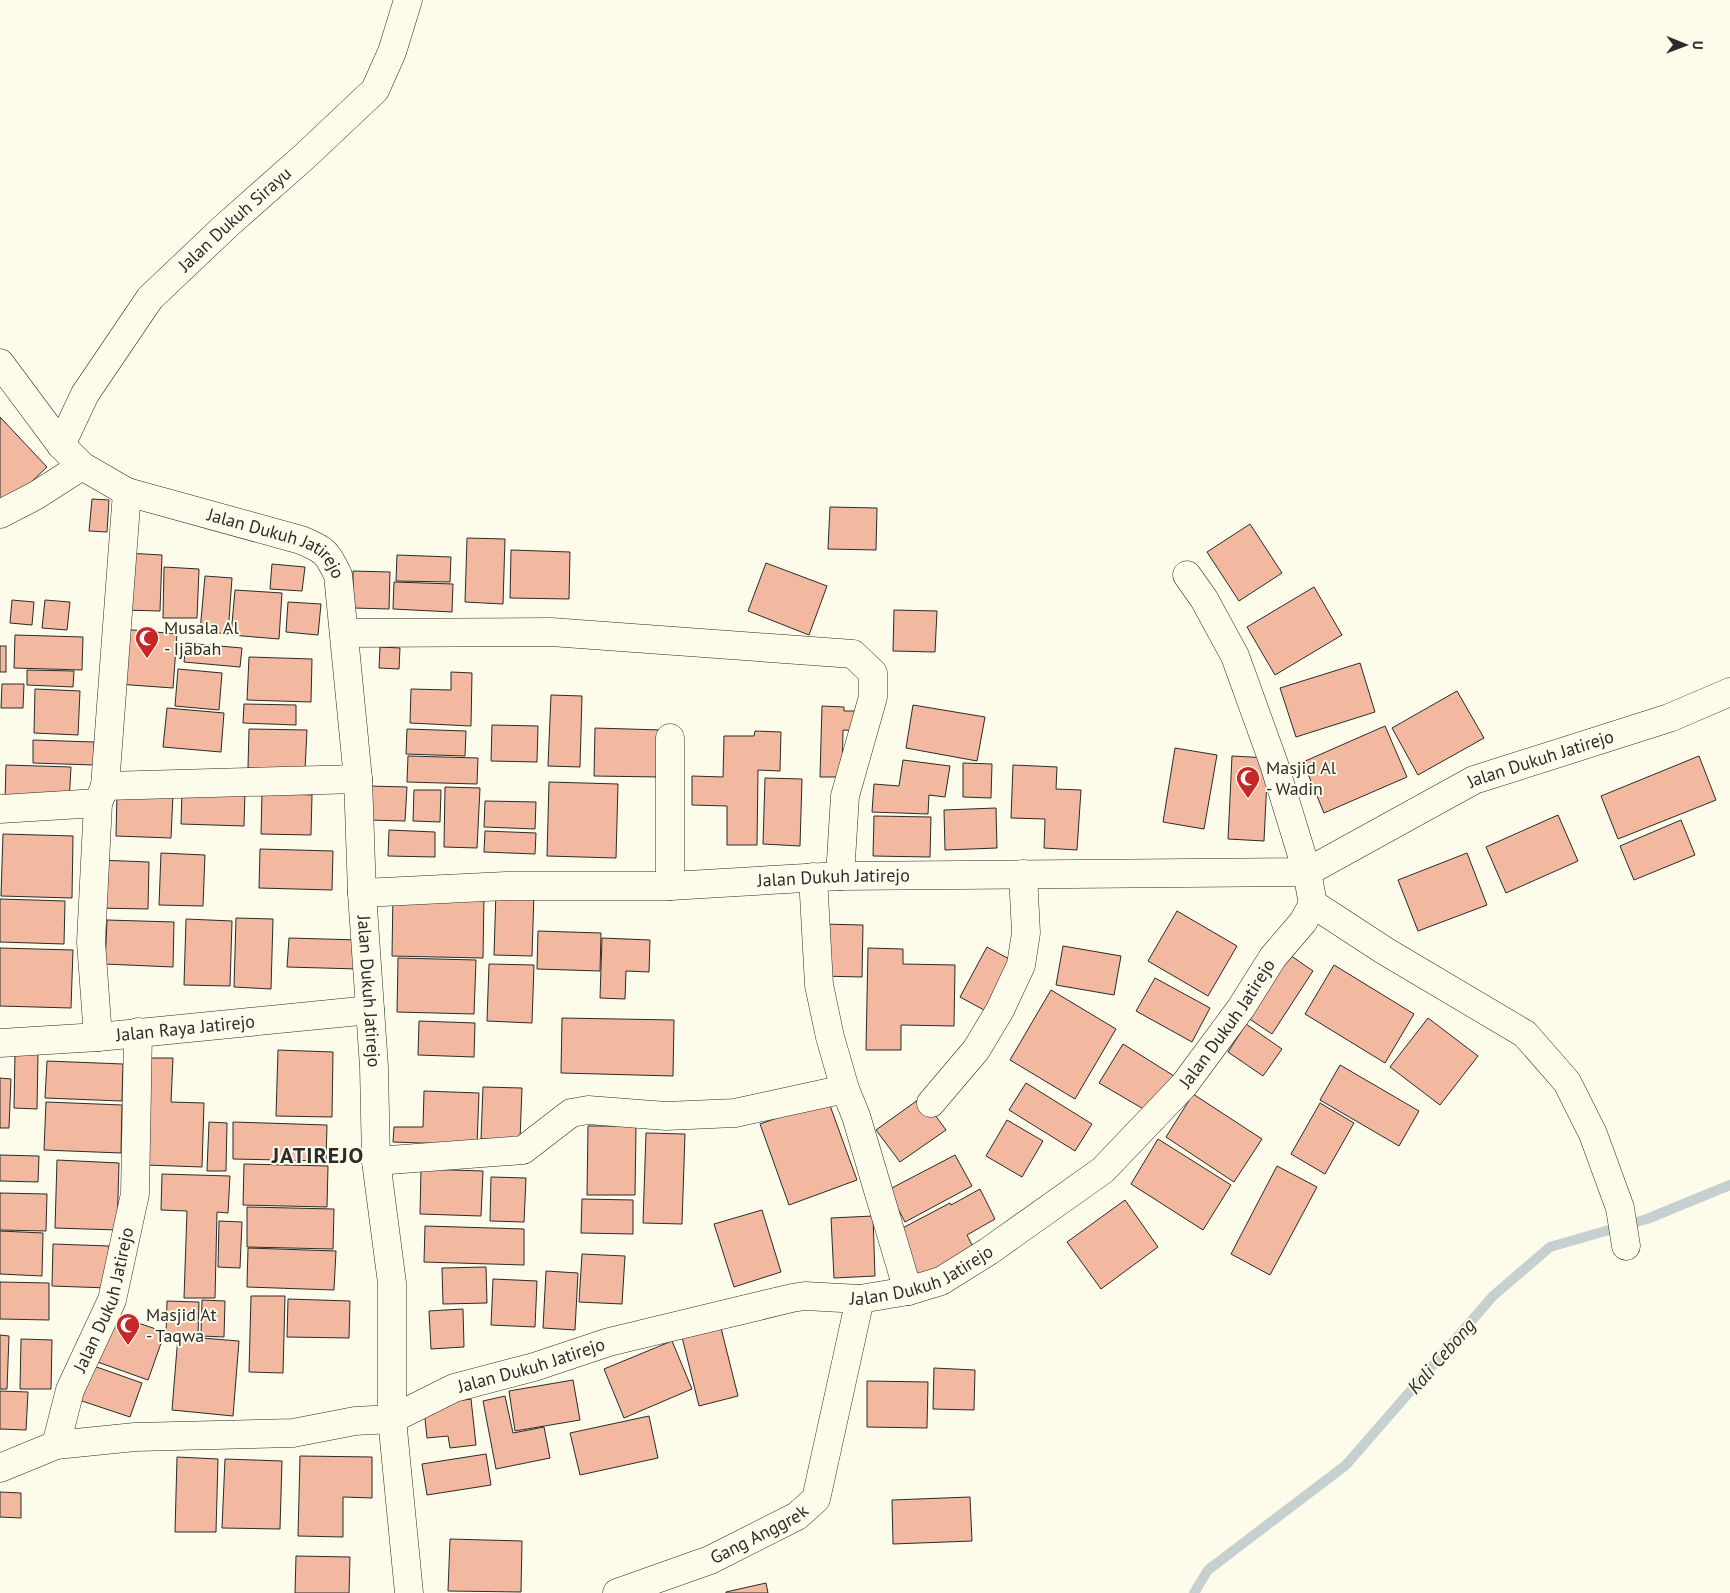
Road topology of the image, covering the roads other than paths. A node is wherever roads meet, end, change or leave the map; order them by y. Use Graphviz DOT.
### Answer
graph roads {
  1 [pos="408,0"];
  2 [pos="0,363"];
  3 [pos="61,445"];
  4 [pos="82,466"];
  5 [pos="127,492"];
  6 [pos="0,514"];
  7 [pos="1187,575"];
  8 [pos="344,633"];
  9 [pos="1730,692"];
  10 [pos="670,738"];
  11 [pos="358,779"];
  12 [pos="102,794"];
  13 [pos="0,809"];
  14 [pos="1307,872"];
  15 [pos="1023,874"];
  16 [pos="840,876"];
  17 [pos="813,877"];
  18 [pos="670,886"];
  19 [pos="362,893"];
  20 [pos="1313,904"];
  21 [pos="370,1010"];
  22 [pos="138,1032"];
  23 [pos="98,1037"];
  24 [pos="0,1043"];
  25 [pos="845,1089"];
  26 [pos="931,1103"];
  27 [pos="376,1160"];
  28 [pos="1626,1246"];
  29 [pos="908,1291"];
  30 [pos="860,1299"];
  31 [pos="392,1418"];
  32 [pos="56,1445"];
  33 [pos="0,1468"];
  34 [pos="409,1593"];
  35 [pos="617,1593"];
  1 -- 3 [label="street, Jalan Dukuh Sirayu"];
  2 -- 3 [label="street, Jalan Dukuh Jatirejo"];
  3 -- 4 [label="street, Jalan Dukuh Jatirejo"];
  4 -- 5 [label="street, Jalan Dukuh Jatirejo"];
  4 -- 6 [label="street"];
  5 -- 8 [label="street, Jalan Dukuh Jatirejo"];
  5 -- 12 [label="street"];
  7 -- 14 [label="street"];
  8 -- 11 [label="street, Jalan Dukuh Jatirejo"];
  8 -- 16 [label="street"];
  9 -- 14 [label="street, Jalan Dukuh Jatirejo"];
  10 -- 18 [label="street"];
  11 -- 12 [label="street"];
  11 -- 19 [label="street, Jalan Dukuh Jatirejo"];
  12 -- 13 [label="street"];
  12 -- 23 [label="street"];
  14 -- 15 [label="street, Jalan Dukuh Jatirejo"];
  14 -- 20 [label="street"];
  15 -- 16 [label="street, Jalan Dukuh Jatirejo"];
  15 -- 26 [label="street"];
  16 -- 17 [label="street, Jalan Dukuh Jatirejo"];
  17 -- 18 [label="street, Jalan Dukuh Jatirejo"];
  17 -- 25 [label="street"];
  18 -- 19 [label="street, Jalan Dukuh Jatirejo"];
  19 -- 21 [label="street, Jalan Dukuh Jatirejo"];
  20 -- 28 [label="street"];
  20 -- 29 [label="street, Jalan Dukuh Jatirejo"];
  21 -- 22 [label="street, Jalan Raya Jatirejo"];
  21 -- 27 [label="street, Jalan Dukuh Jatirejo"];
  22 -- 23 [label="street, Jalan Raya Jatirejo"];
  22 -- 32 [label="street, Jalan Dukuh Jatirejo"];
  23 -- 24 [label="street, Jalan Raya Jatirejo"];
  25 -- 27 [label="street"];
  25 -- 29 [label="street"];
  27 -- 31 [label="street, Jalan Dukuh Jatirejo"];
  29 -- 30 [label="street, Jalan Dukuh Jatirejo"];
  30 -- 31 [label="street, Jalan Dukuh Jatirejo"];
  30 -- 35 [label="street, Gang Anggrek"];
  31 -- 32 [label="street, Jalan Dukuh Jatirejo"];
  31 -- 34 [label="street, Jalan Dukuh Jatirejo"];
  32 -- 33 [label="street, Jalan Dukuh Jatirejo"];
}
